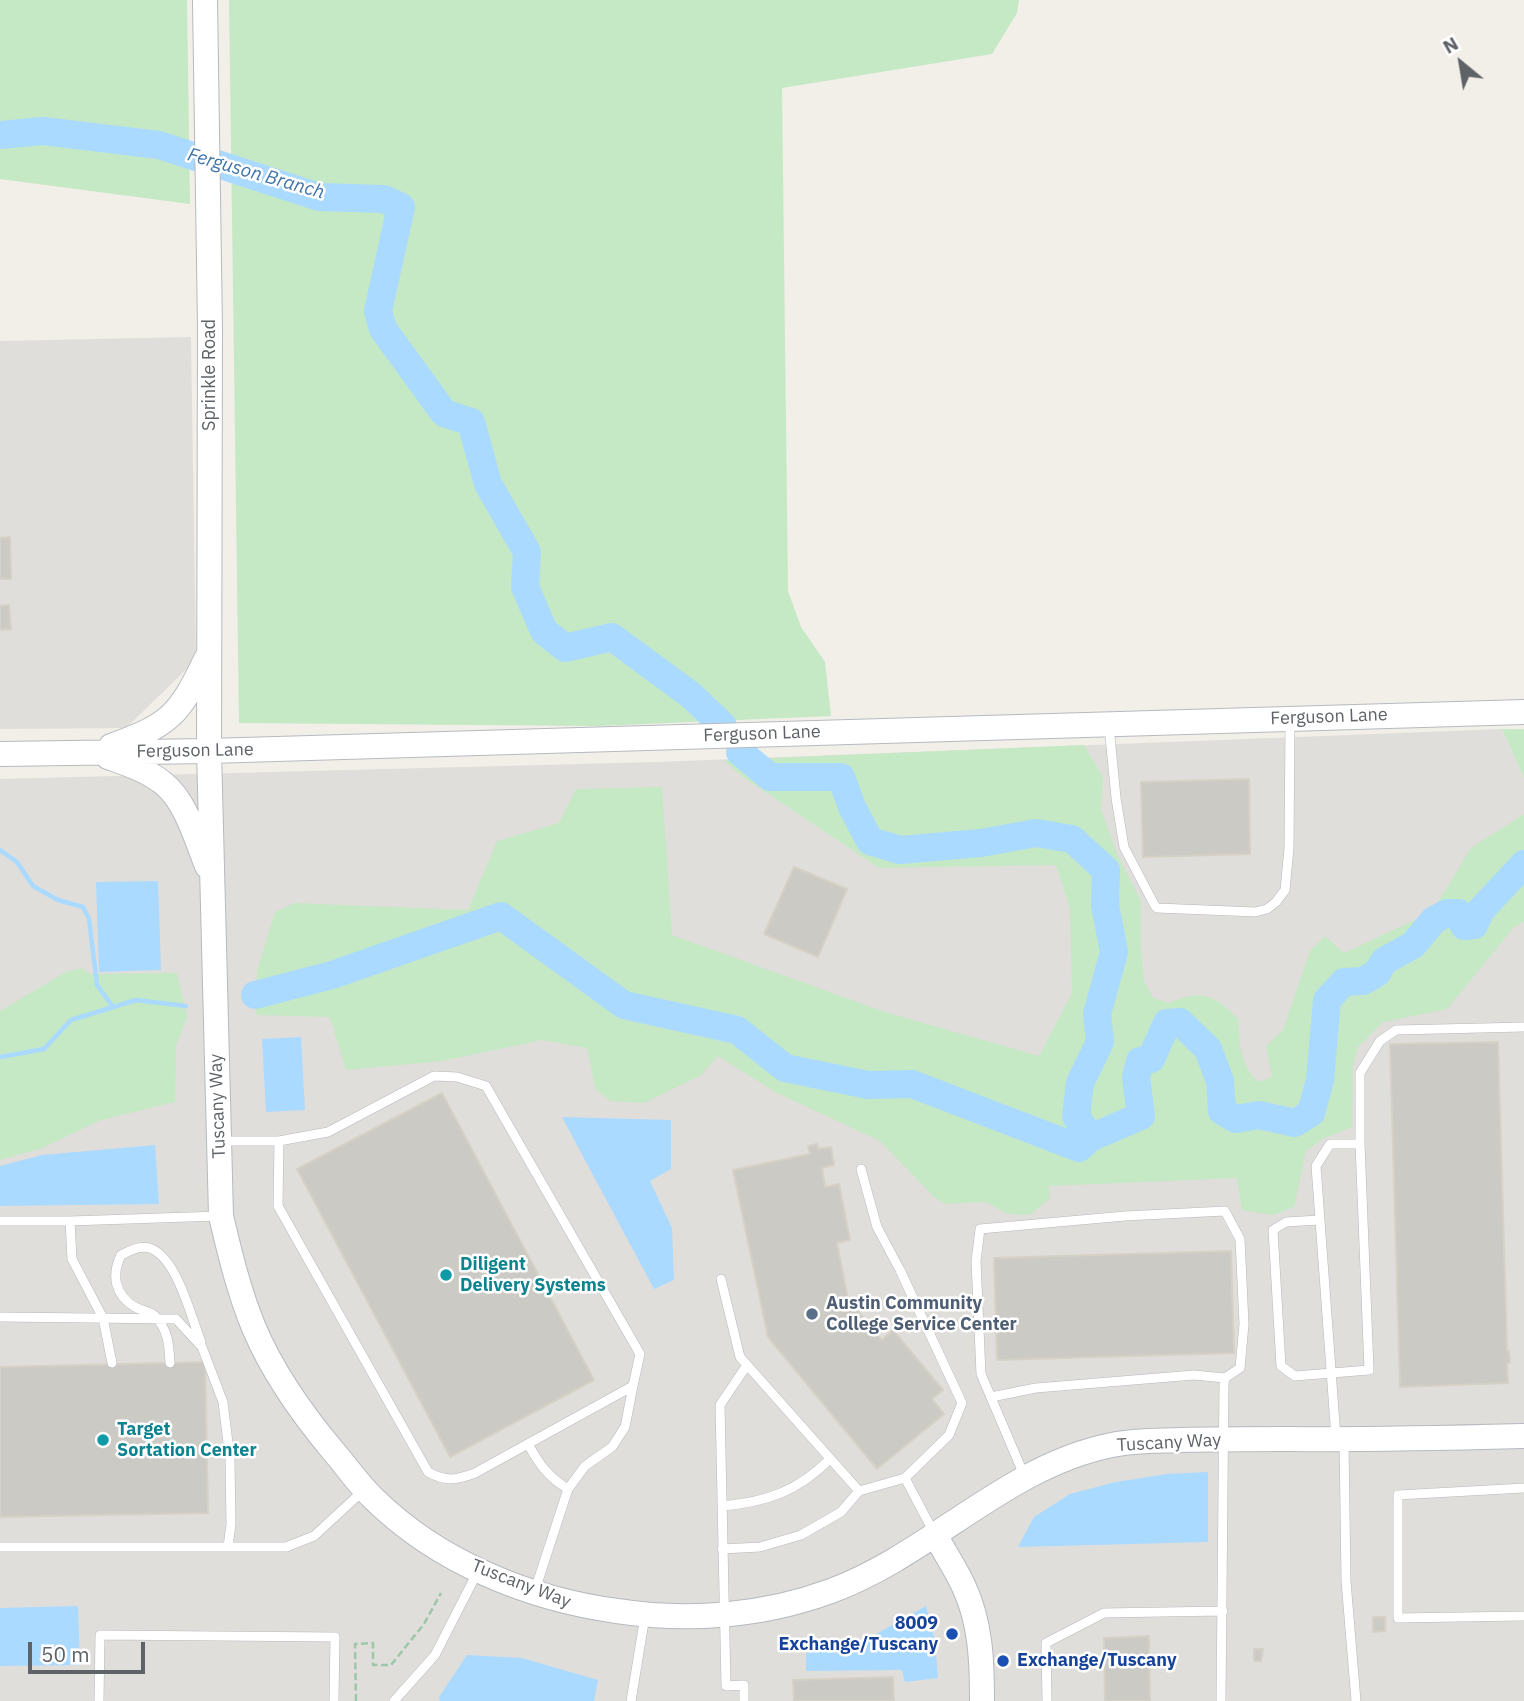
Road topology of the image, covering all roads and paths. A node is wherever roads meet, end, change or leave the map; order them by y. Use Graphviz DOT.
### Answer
graph roads {
  1 [pos="205,0"];
  2 [pos="209,653"];
  3 [pos="1524,712"];
  4 [pos="1290,719"];
  5 [pos="1109,724"];
  6 [pos="209,751"];
  7 [pos="94,752"];
  8 [pos="0,754"];
  9 [pos="212,879"];
  10 [pos="1524,1027"];
  11 [pos="219,1141"];
  12 [pos="279,1141"];
  13 [pos="1360,1144"];
  14 [pos="862,1169"];
  15 [pos="221,1216"];
  16 [pos="1319,1220"];
  17 [pos="0,1221"];
  18 [pos="70,1221"];
  19 [pos="721,1279"];
  20 [pos="0,1317"];
  21 [pos="103,1318"];
  22 [pos="157,1318"];
  23 [pos="202,1347"];
  24 [pos="112,1363"];
  25 [pos="170,1363"];
  26 [pos="747,1365"];
  27 [pos="1330,1374"];
  28 [pos="1225,1378"];
  29 [pos="633,1386"];
  30 [pos="991,1397"];
  31 [pos="1524,1436"];
  32 [pos="1222,1439"];
  33 [pos="1340,1440"];
  34 [pos="527,1444"];
  35 [pos="830,1459"];
  36 [pos="905,1478"];
  37 [pos="1026,1478"];
  38 [pos="1524,1488"];
  39 [pos="365,1489"];
  40 [pos="568,1489"];
  41 [pos="859,1491"];
  42 [pos="722,1506"];
  43 [pos="935,1534"];
  44 [pos="0,1547"];
  45 [pos="228,1547"];
  46 [pos="722,1549"];
  47 [pos="478,1570"];
  48 [pos="534,1592"];
  49 [pos="441,1593"];
  50 [pos="1223,1611"];
  51 [pos="723,1615"];
  52 [pos="645,1616"];
  53 [pos="1524,1616"];
  54 [pos="99,1701"];
  55 [pos="334,1701"];
  56 [pos="356,1701"];
  57 [pos="394,1701"];
  58 [pos="631,1701"];
  59 [pos="744,1701"];
  60 [pos="982,1701"];
  61 [pos="1047,1701"];
  62 [pos="1221,1701"];
  63 [pos="1356,1701"];
  1 -- 2 [label="street, Sprinkle Road"];
  2 -- 6 [label="street, Sprinkle Road"];
  2 -- 7 [label="street"];
  3 -- 4 [label="street, Ferguson Lane"];
  4 -- 5 [label="street, Ferguson Lane"];
  4 -- 5 [label="lane"];
  5 -- 6 [label="street, Ferguson Lane"];
  6 -- 7 [label="street, Ferguson Lane"];
  6 -- 9 [label="street, Tuscany Way"];
  7 -- 8 [label="street, Ferguson Lane"];
  7 -- 9 [label="street"];
  9 -- 11 [label="street, Tuscany Way"];
  10 -- 13 [label="lane"];
  11 -- 12 [label="lane"];
  11 -- 15 [label="street, Tuscany Way"];
  12 -- 29 [label="lane"];
  12 -- 34 [label="lane"];
  13 -- 16 [label="lane"];
  13 -- 27 [label="lane"];
  14 -- 36 [label="lane"];
  15 -- 18 [label="lane"];
  15 -- 39 [label="street, Tuscany Way"];
  16 -- 27 [label="lane"];
  16 -- 27 [label="lane"];
  17 -- 18 [label="lane"];
  18 -- 21 [label="lane"];
  19 -- 26 [label="lane"];
  20 -- 21 [label="lane"];
  21 -- 22 [label="lane"];
  21 -- 24 [label="lane"];
  22 -- 23 [label="lane"];
  22 -- 23 [label="lane"];
  22 -- 25 [label="lane"];
  23 -- 45 [label="lane"];
  26 -- 35 [label="lane"];
  26 -- 42 [label="lane"];
  27 -- 33 [label="lane"];
  28 -- 30 [label="lane"];
  28 -- 30 [label="lane"];
  28 -- 32 [label="lane"];
  29 -- 34 [label="lane"];
  29 -- 40 [label="lane"];
  30 -- 37 [label="lane"];
  31 -- 33 [label="street, Tuscany Way"];
  32 -- 33 [label="street, Tuscany Way"];
  32 -- 37 [label="street, Tuscany Way"];
  32 -- 50 [label="lane"];
  33 -- 63 [label="lane"];
  34 -- 40 [label="lane"];
  35 -- 41 [label="lane"];
  35 -- 42 [label="lane"];
  36 -- 41 [label="lane"];
  36 -- 43 [label="lane"];
  37 -- 43 [label="street, Tuscany Way"];
  38 -- 53 [label="lane"];
  39 -- 45 [label="lane"];
  39 -- 47 [label="street, Tuscany Way"];
  40 -- 48 [label="lane"];
  41 -- 46 [label="lane"];
  42 -- 46 [label="lane"];
  43 -- 51 [label="street, Tuscany Way"];
  43 -- 60 [label="street"];
  44 -- 45 [label="lane"];
  46 -- 51 [label="lane"];
  47 -- 48 [label="street, Tuscany Way"];
  47 -- 57 [label="lane"];
  48 -- 52 [label="street, Tuscany Way"];
  49 -- 56 [label="path"];
  50 -- 61 [label="lane"];
  50 -- 62 [label="lane"];
  51 -- 52 [label="street, Tuscany Way"];
  51 -- 59 [label="lane"];
  52 -- 58 [label="lane"];
  54 -- 55 [label="lane"];
}
